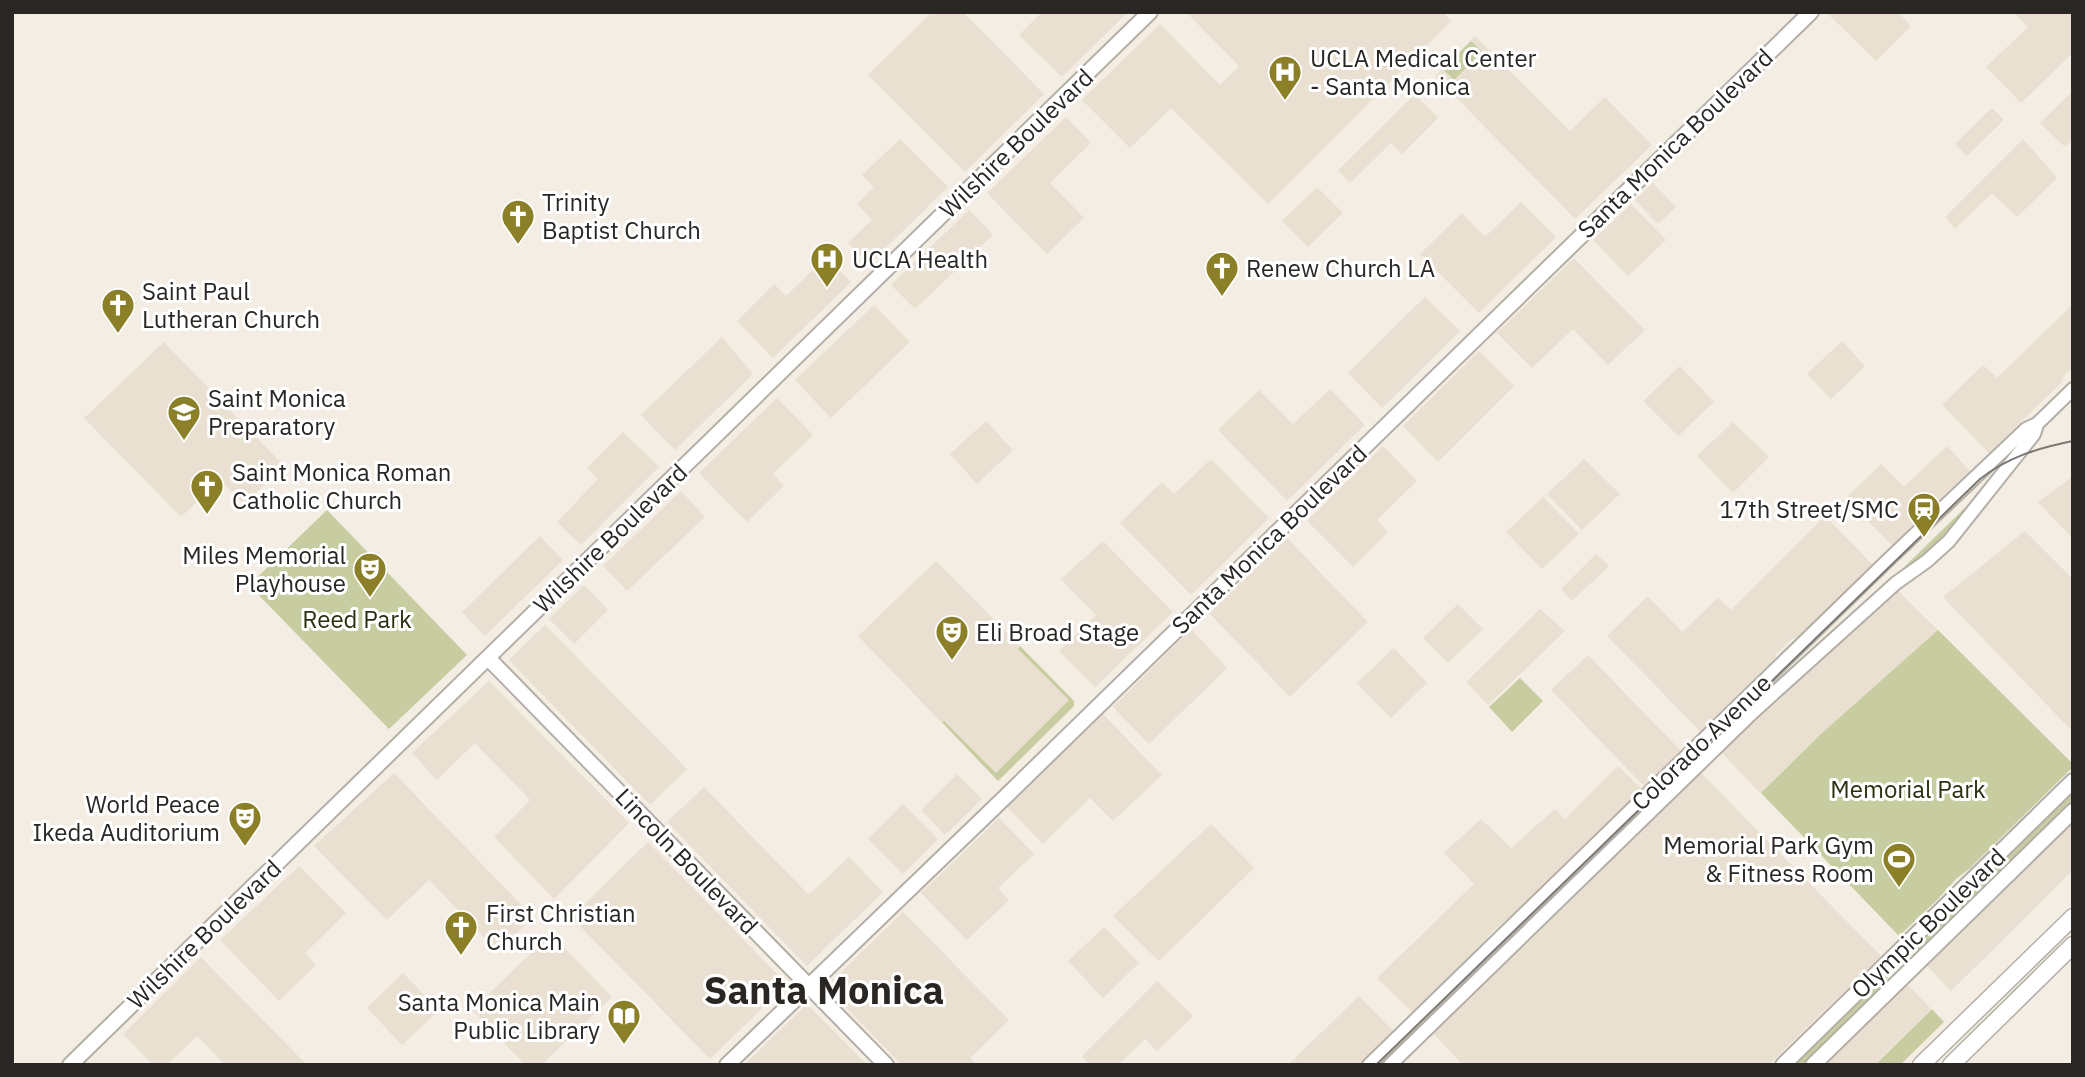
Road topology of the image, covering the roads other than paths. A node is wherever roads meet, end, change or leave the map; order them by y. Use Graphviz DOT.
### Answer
graph roads {
  1 [pos="1150,12"];
  2 [pos="1811,12"];
  3 [pos="2073,389"];
  4 [pos="2037,424"];
  5 [pos="488,658"];
  6 [pos="2073,781"];
  7 [pos="2073,811"];
  8 [pos="2073,917"];
  9 [pos="2073,945"];
  10 [pos="809,986"];
  11 [pos="70,1065"];
  12 [pos="726,1065"];
  13 [pos="886,1065"];
  14 [pos="1369,1065"];
  15 [pos="1390,1065"];
  16 [pos="1783,1065"];
  17 [pos="1813,1065"];
  18 [pos="1921,1065"];
  19 [pos="1951,1065"];
  1 -- 5 [label="main road, Wilshire Boulevard"];
  2 -- 10 [label="main road, Santa Monica Boulevard"];
  3 -- 4 [label="main road, Colorado Avenue"];
  4 -- 14 [label="main road, Colorado Avenue"];
  4 -- 15 [label="main road, Colorado Avenue"];
  5 -- 10 [label="main road, Lincoln Boulevard"];
  5 -- 11 [label="main road, Wilshire Boulevard"];
  6 -- 16 [label="main road, Olympic Boulevard"];
  7 -- 17 [label="main road, Olympic Boulevard"];
  8 -- 18 [label="highway"];
  9 -- 19 [label="highway"];
  10 -- 12 [label="main road, Santa Monica Boulevard"];
  10 -- 13 [label="main road, Lincoln Boulevard"];
}
